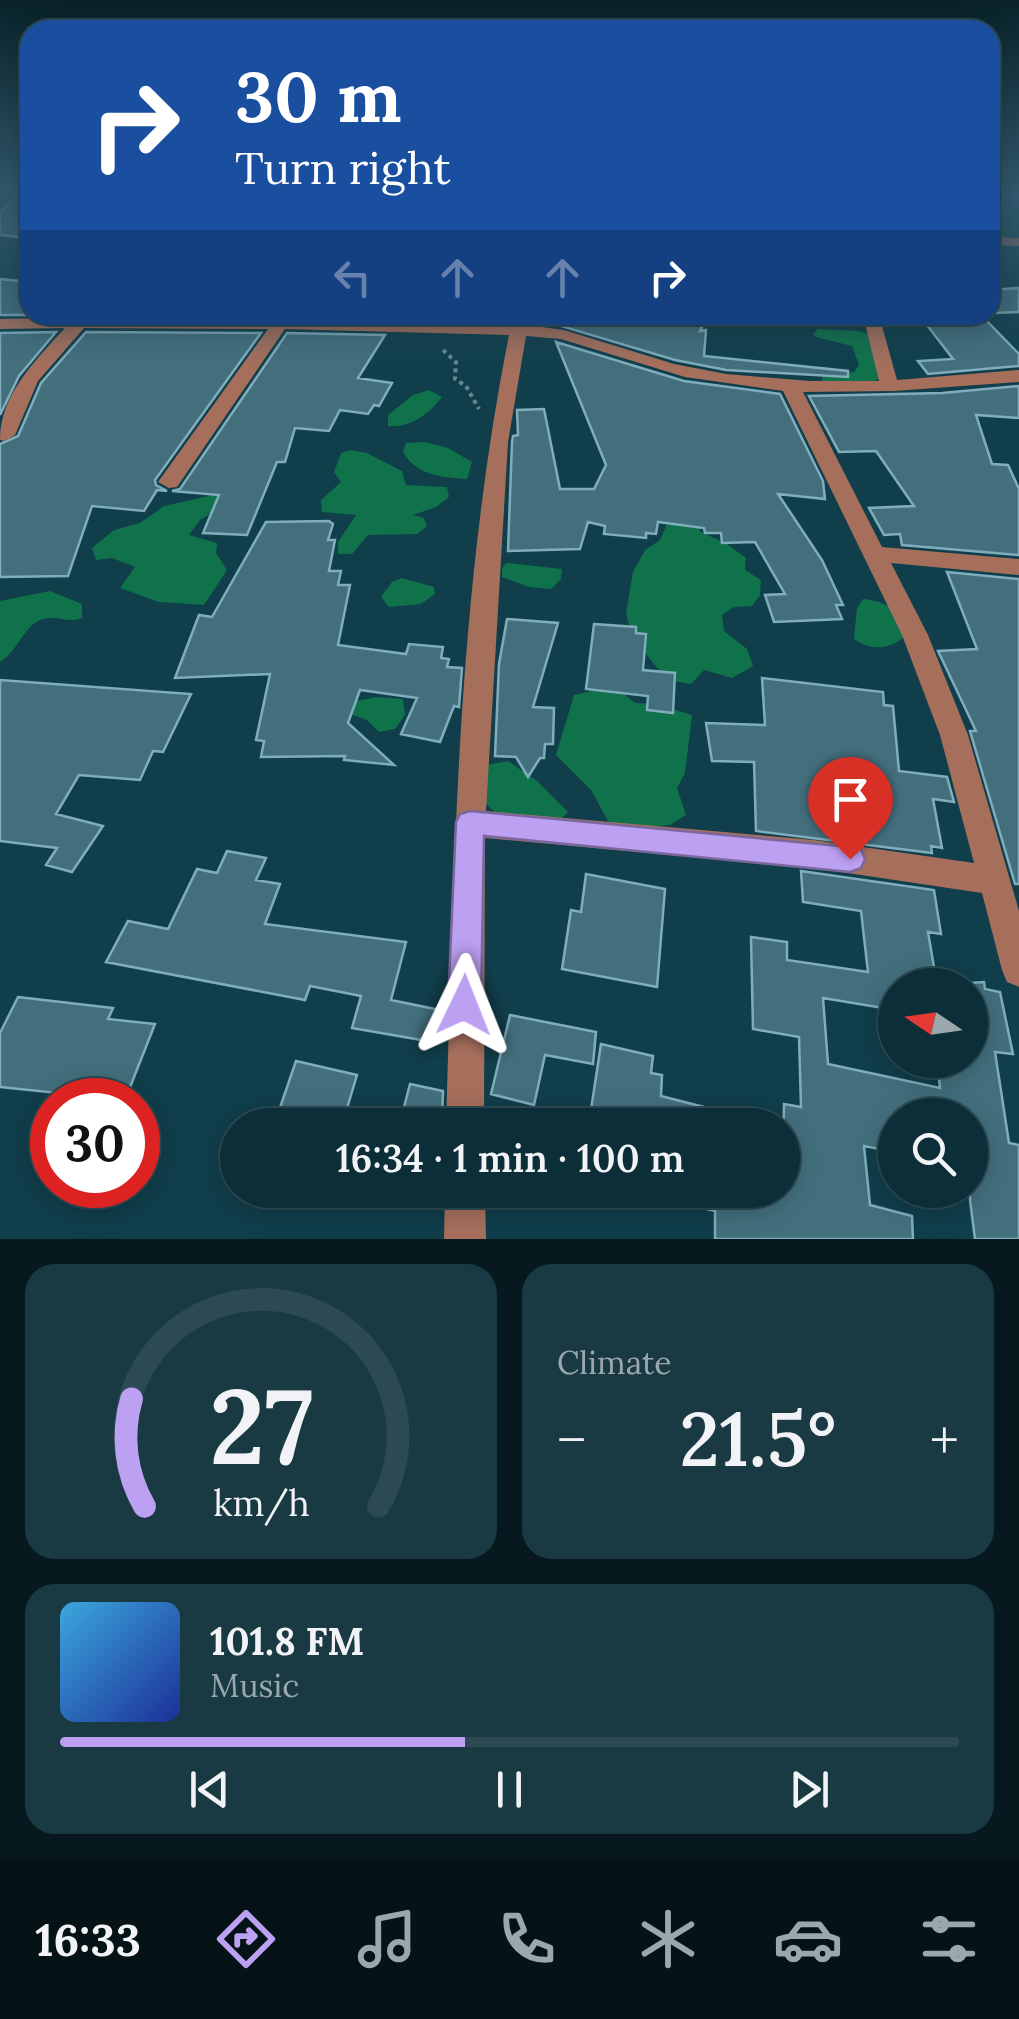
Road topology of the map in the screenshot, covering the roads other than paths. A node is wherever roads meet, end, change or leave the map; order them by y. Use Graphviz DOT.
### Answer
graph roads {
  1 [pos="76,325"];
  2 [pos="279,325"];
  3 [pos="348,325"];
  4 [pos="531,325"];
  5 [pos="874,325"];
  6 [pos="1019,376"];
  7 [pos="889,384"];
  8 [pos="792,388"];
  9 [pos="5,435"];
  10 [pos="169,482"];
  11 [pos="876,554"];
  12 [pos="1019,567"];
  13 [pos="470,822"];
  14 [pos="996,881"];
  15 [pos="1019,970"];
  16 [pos="465,1108"];
  17 [pos="465,1208"];
  18 [pos="465,1239"];
  1 -- 9 [label="street"];
  2 -- 10 [label="street"];
  3 -- 4 [label="street"];
  4 -- 8 [label="street"];
  4 -- 13 [label="street"];
  5 -- 7 [label="street"];
  6 -- 7 [label="street"];
  7 -- 8 [label="street"];
  8 -- 11 [label="street"];
  11 -- 12 [label="street"];
  11 -- 14 [label="street"];
  13 -- 14 [label="street"];
  13 -- 16 [label="street"];
  14 -- 15 [label="street"];
  17 -- 18 [label="street"];
}
